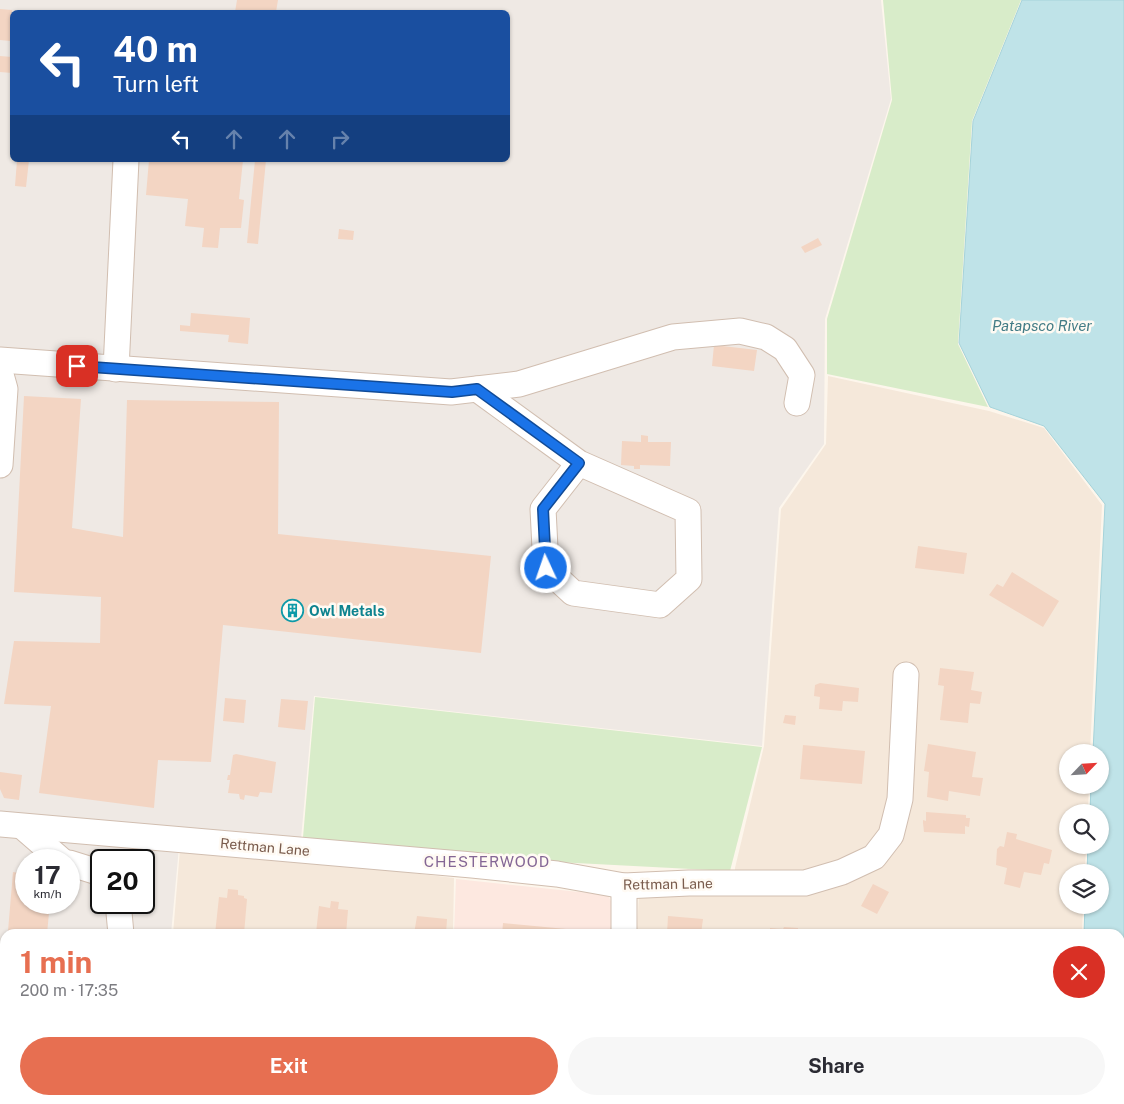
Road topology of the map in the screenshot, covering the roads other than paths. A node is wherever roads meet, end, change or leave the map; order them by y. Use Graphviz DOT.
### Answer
graph roads {
  1 [pos="126,162"];
  2 [pos="0,360"];
  3 [pos="116,368"];
  4 [pos="0,371"];
  5 [pos="477,389"];
  6 [pos="797,402"];
  7 [pos="579,463"];
  8 [pos="0,465"];
  9 [pos="906,675"];
  10 [pos="11,825"];
  11 [pos="45,849"];
  12 [pos="624,886"];
  13 [pos="119,914"];
  14 [pos="121,929"];
  15 [pos="624,929"];
  1 -- 3 [label="street"];
  2 -- 3 [label="street"];
  3 -- 5 [label="street"];
  4 -- 8 [label="street"];
  5 -- 6 [label="street"];
  5 -- 7 [label="street"];
  7 -- 7 [label="street"];
  9 -- 12 [label="street, Rettman Lane"];
  10 -- 11 [label="street"];
  10 -- 12 [label="street, Rettman Lane"];
  12 -- 15 [label="street"];
  13 -- 14 [label="street"];
}
